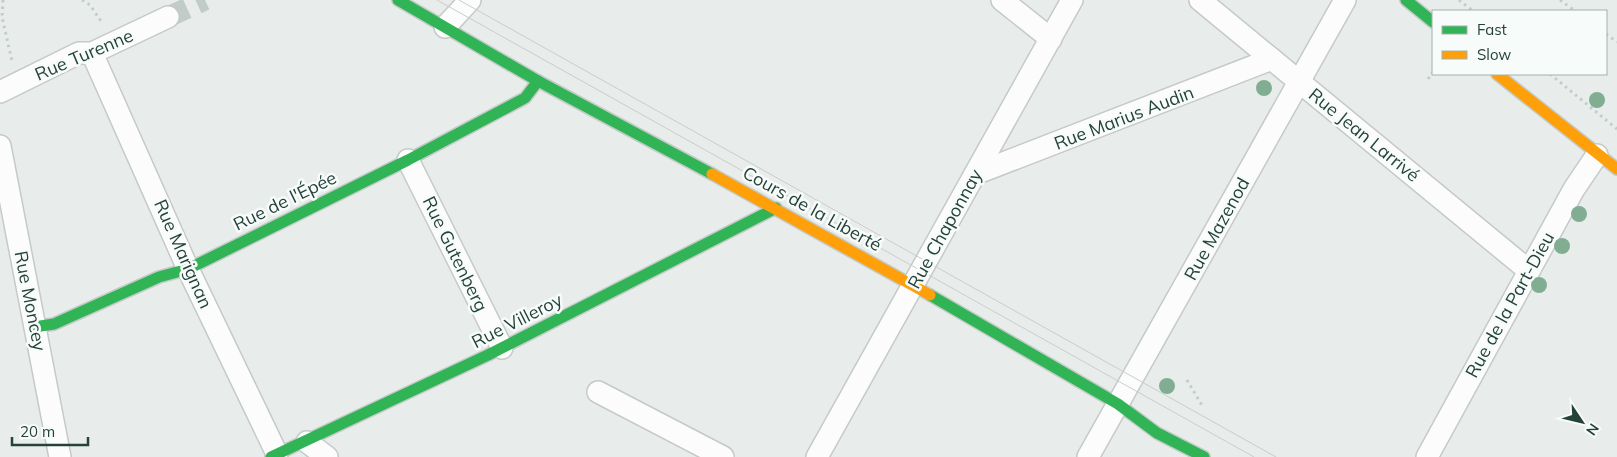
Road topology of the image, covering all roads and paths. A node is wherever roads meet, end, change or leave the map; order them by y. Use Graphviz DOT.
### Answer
graph roads {
  1 [pos="3,0"];
  2 [pos="82,0"];
  3 [pos="398,0"];
  4 [pos="470,0"];
  5 [pos="1002,0"];
  6 [pos="1072,0"];
  7 [pos="1200,0"];
  8 [pos="1345,0"];
  9 [pos="1406,0"];
  10 [pos="1459,0"];
  11 [pos="1560,0"];
  12 [pos="1472,10"];
  13 [pos="1574,10"];
  14 [pos="168,17"];
  15 [pos="1432,21"];
  16 [pos="445,27"];
  17 [pos="108,36"];
  18 [pos="1051,39"];
  19 [pos="92,53"];
  20 [pos="1272,59"];
  21 [pos="1432,73"];
  22 [pos="1497,75"];
  23 [pos="1551,75"];
  24 [pos="1428,78"];
  25 [pos="538,81"];
  26 [pos="1299,81"];
  27 [pos="9,88"];
  28 [pos="1617,129"];
  29 [pos="0,146"];
  30 [pos="1597,155"];
  31 [pos="408,160"];
  32 [pos="1617,169"];
  33 [pos="976,174"];
  34 [pos="776,208"];
  35 [pos="188,269"];
  36 [pos="1528,270"];
  37 [pos="914,286"];
  38 [pos="34,327"];
  39 [pos="502,348"];
  40 [pos="1186,380"];
  41 [pos="598,392"];
  42 [pos="1118,404"];
  43 [pos="1203,406"];
  44 [pos="307,442"];
  45 [pos="274,456"];
  46 [pos="60,457"];
  47 [pos="327,457"];
  48 [pos="723,457"];
  49 [pos="817,457"];
  50 [pos="1088,457"];
  51 [pos="1204,457"];
  52 [pos="1427,457"];
  1 -- 27 [label="path"];
  2 -- 17 [label="path"];
  3 -- 16 [label="street, Cours de la Liberté"];
  4 -- 16 [label="street"];
  5 -- 18 [label="street"];
  6 -- 18 [label="street, Rue Chaponnay"];
  7 -- 20 [label="street, Rue Jean Larrivé"];
  8 -- 26 [label="street, Rue Mazenod"];
  9 -- 15 [label="street"];
  10 -- 12 [label="path"];
  11 -- 13 [label="path"];
  14 -- 17 [label="street, Rue Turenne"];
  16 -- 25 [label="street, Cours de la Liberté"];
  17 -- 19 [label="street, Rue Turenne"];
  18 -- 33 [label="street, Rue Chaponnay"];
  19 -- 27 [label="street, Rue Turenne"];
  19 -- 35 [label="street, Rue Marignan"];
  20 -- 26 [label="street, Rue Jean Larrivé"];
  20 -- 33 [label="street, Rue Marius Audin"];
  21 -- 24 [label="path"];
  22 -- 30 [label="street"];
  23 -- 28 [label="path"];
  25 -- 31 [label="street, Rue de l'Épée"];
  25 -- 34 [label="street, Cours de la Liberté"];
  26 -- 36 [label="street, Rue Jean Larrivé"];
  26 -- 42 [label="street, Rue Mazenod"];
  29 -- 38 [label="street, Rue Moncey"];
  30 -- 32 [label="street"];
  30 -- 36 [label="street, Rue de la Part-Dieu"];
  31 -- 35 [label="street, Rue de l'Épée"];
  31 -- 39 [label="street, Rue Gutenberg"];
  33 -- 37 [label="street, Rue Chaponnay"];
  34 -- 37 [label="street, Cours de la Liberté"];
  34 -- 39 [label="street, Rue Villeroy"];
  35 -- 38 [label="street, Rue de l'Épée"];
  35 -- 45 [label="street, Rue Marignan"];
  36 -- 52 [label="street, Rue de la Part-Dieu"];
  37 -- 42 [label="street, Cours de la Liberté"];
  37 -- 49 [label="street, Rue Chaponnay"];
  38 -- 46 [label="street, Rue Moncey"];
  39 -- 44 [label="street, Rue Villeroy"];
  40 -- 43 [label="path"];
  41 -- 48 [label="street"];
  42 -- 50 [label="street, Rue Mazenod"];
  42 -- 51 [label="street, Cours de la Liberté"];
  44 -- 45 [label="street, Rue Villeroy"];
  44 -- 47 [label="street"];
}
